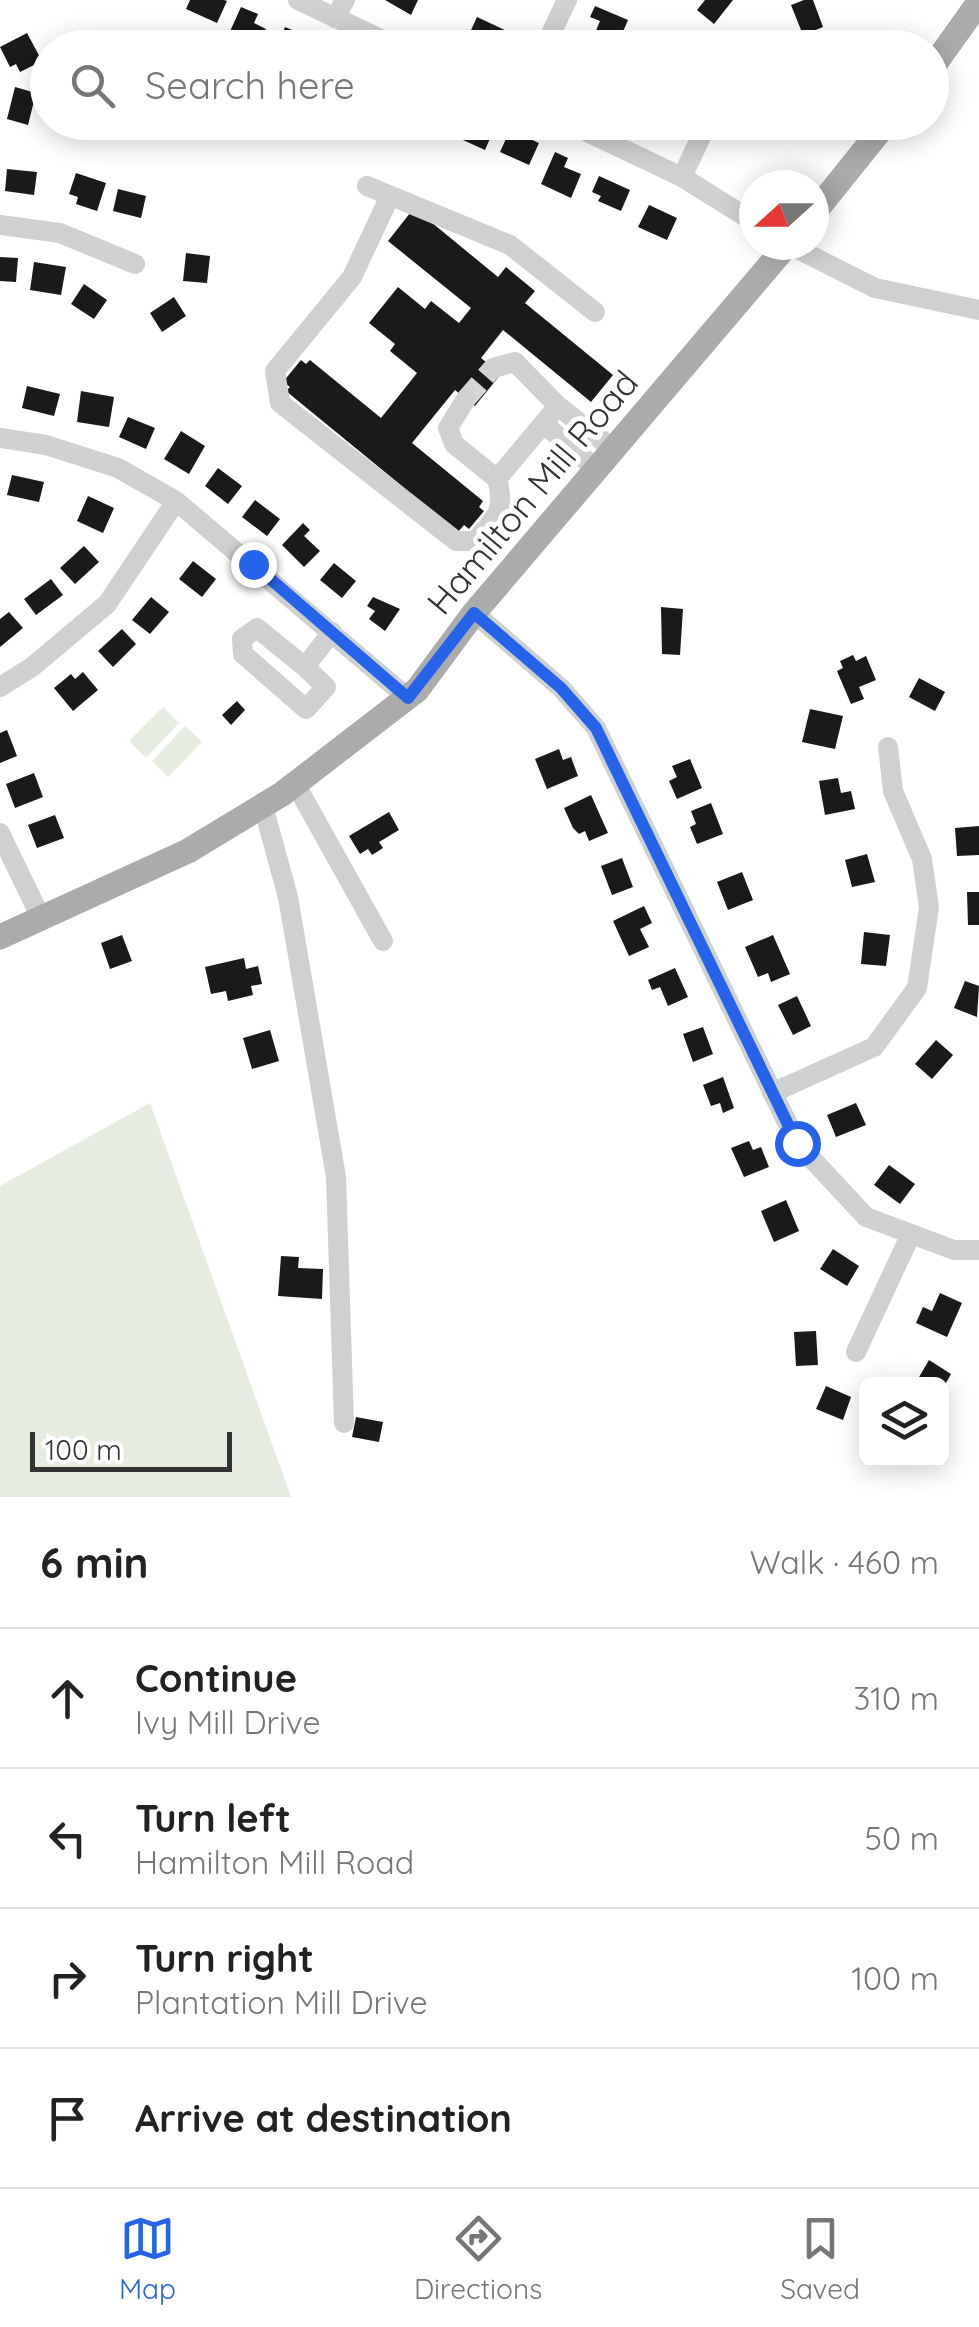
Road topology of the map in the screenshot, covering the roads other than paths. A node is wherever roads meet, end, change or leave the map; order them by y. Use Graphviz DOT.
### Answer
graph roads {
  1 [pos="298,0"];
  2 [pos="567,0"];
  3 [pos="979,2"];
  4 [pos="340,9"];
  5 [pos="372,30"];
  6 [pos="553,30"];
  7 [pos="949,44"];
  8 [pos="604,140"];
  9 [pos="699,140"];
  10 [pos="873,140"];
  11 [pos="682,177"];
  12 [pos="366,186"];
  13 [pos="829,194"];
  14 [pos="389,198"];
  15 [pos="739,213"];
  16 [pos="0,224"];
  17 [pos="776,260"];
  18 [pos="819,260"];
  19 [pos="134,264"];
  20 [pos="979,310"];
  21 [pos="595,312"];
  22 [pos="493,368"];
  23 [pos="466,399"];
  24 [pos="558,406"];
  25 [pos="544,424"];
  26 [pos="0,438"];
  27 [pos="613,449"];
  28 [pos="596,469"];
  29 [pos="496,479"];
  30 [pos="176,501"];
  31 [pos="474,613"];
  32 [pos="332,632"];
  33 [pos="305,667"];
  34 [pos="0,687"];
  35 [pos="408,698"];
  36 [pos="888,747"];
  37 [pos="296,784"];
  38 [pos="263,806"];
  39 [pos="0,833"];
  40 [pos="40,918"];
  41 [pos="0,937"];
  42 [pos="383,941"];
  43 [pos="772,1093"];
  44 [pos="910,1236"];
  45 [pos="979,1250"];
  46 [pos="856,1352"];
  47 [pos="344,1423"];
  1 -- 4 [label="street"];
  2 -- 6 [label="street"];
  3 -- 7 [label="main road"];
  4 -- 5 [label="street"];
  8 -- 11 [label="street"];
  9 -- 11 [label="street"];
  10 -- 13 [label="main road"];
  11 -- 15 [label="street"];
  12 -- 14 [label="street"];
  14 -- 21 [label="street"];
  14 -- 29 [label="street"];
  16 -- 19 [label="street"];
  17 -- 27 [label="main road, Hamilton Mill Road"];
  18 -- 20 [label="street, Hamilton Mill Road"];
  22 -- 24 [label="street"];
  23 -- 29 [label="street"];
  24 -- 25 [label="street"];
  24 -- 27 [label="street"];
  25 -- 28 [label="street"];
  25 -- 29 [label="street"];
  26 -- 30 [label="street"];
  27 -- 28 [label="main road, Hamilton Mill Road"];
  28 -- 31 [label="main road, Hamilton Mill Road"];
  30 -- 32 [label="street"];
  30 -- 34 [label="street"];
  31 -- 35 [label="main road, Hamilton Mill Road"];
  31 -- 43 [label="street"];
  32 -- 33 [label="street"];
  32 -- 35 [label="street"];
  35 -- 37 [label="main road, Hamilton Mill Road"];
  36 -- 43 [label="street"];
  37 -- 38 [label="main road, Hamilton Mill Road"];
  37 -- 42 [label="street"];
  38 -- 40 [label="main road, Hamilton Mill Road"];
  38 -- 47 [label="street"];
  39 -- 40 [label="street"];
  40 -- 41 [label="main road, Hamilton Mill Road"];
  43 -- 44 [label="street"];
  44 -- 45 [label="street"];
  44 -- 46 [label="street"];
}
